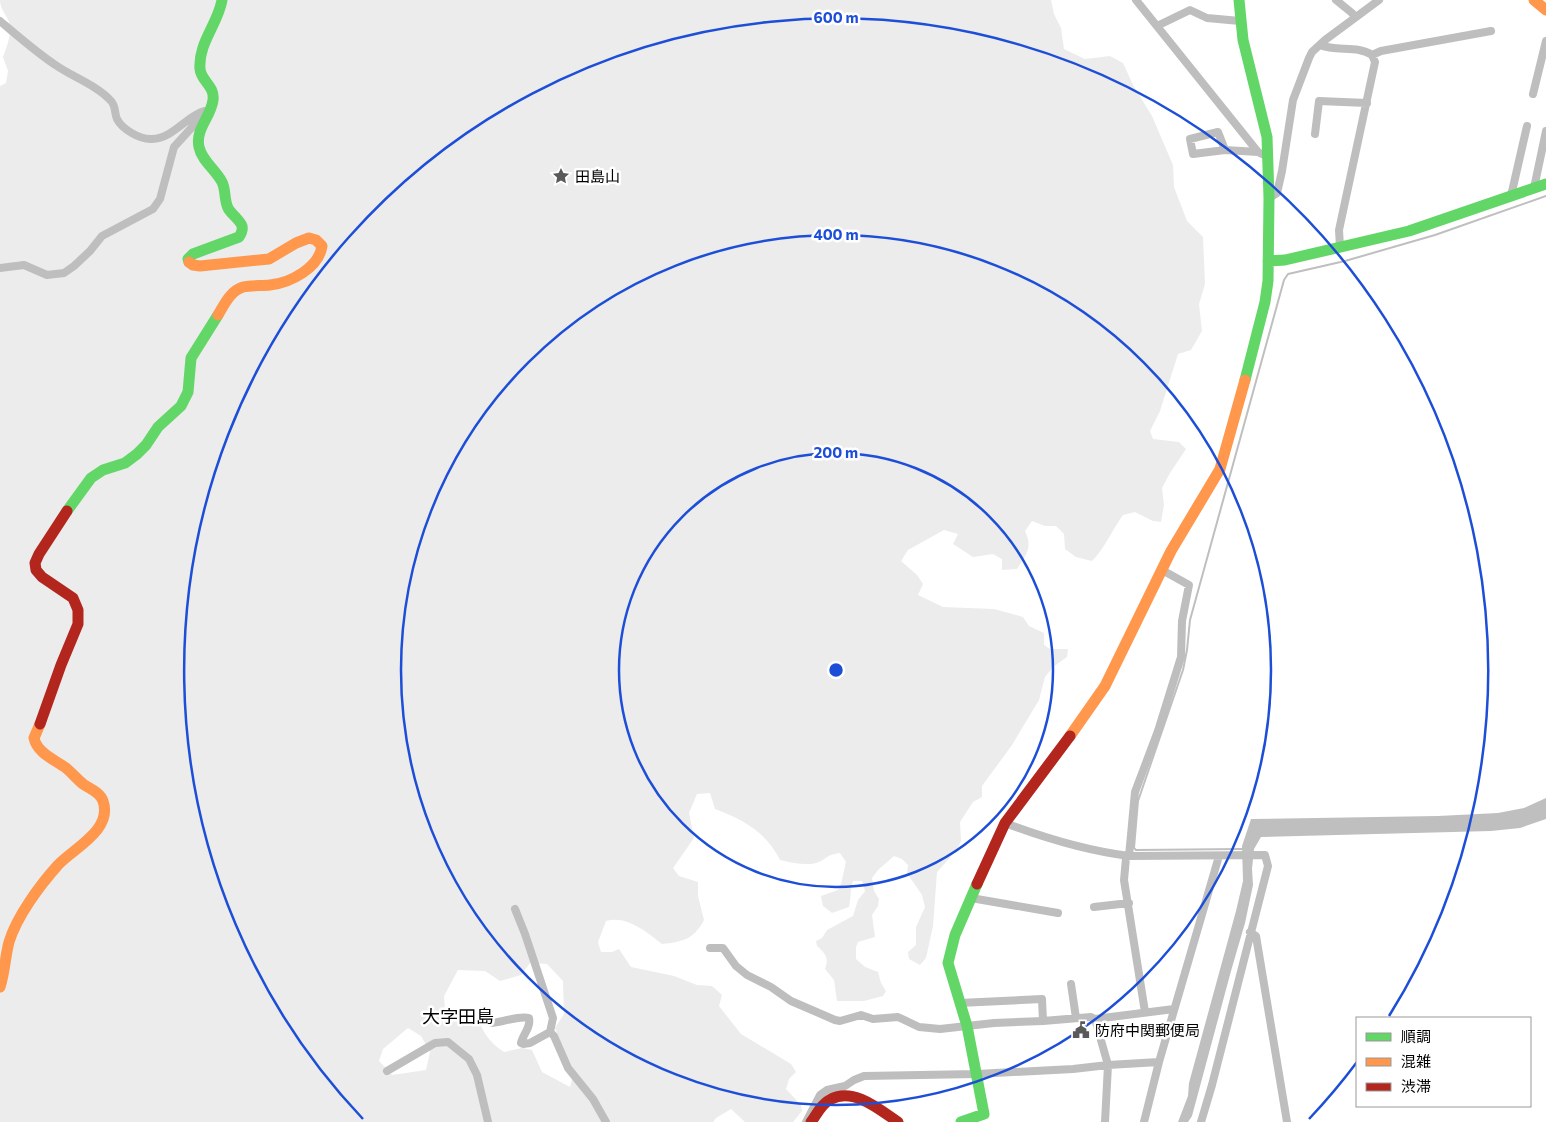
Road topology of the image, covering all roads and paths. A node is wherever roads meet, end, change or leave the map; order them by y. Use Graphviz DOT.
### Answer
graph roads {
  1 [pos="222,0"];
  2 [pos="1136,0"];
  3 [pos="1239,0"];
  4 [pos="1336,0"];
  5 [pos="1379,0"];
  6 [pos="1534,0"];
  7 [pos="1546,10"];
  8 [pos="1355,17"];
  9 [pos="0,21"];
  10 [pos="1240,21"];
  11 [pos="1157,26"];
  12 [pos="1491,31"];
  13 [pos="1546,42"];
  14 [pos="1320,45"];
  15 [pos="1372,55"];
  16 [pos="1534,94"];
  17 [pos="1367,103"];
  18 [pos="208,110"];
  19 [pos="1527,126"];
  20 [pos="1546,131"];
  21 [pos="1315,134"];
  22 [pos="1225,150"];
  23 [pos="1263,153"];
  24 [pos="1546,184"];
  25 [pos="1534,188"];
  26 [pos="1511,196"];
  27 [pos="1269,198"];
  28 [pos="1340,247"];
  29 [pos="1268,261"];
  30 [pos="0,268"];
  31 [pos="1162,570"];
  32 [pos="1005,823"];
  33 [pos="1129,856"];
  34 [pos="1219,856"];
  35 [pos="971,898"];
  36 [pos="1129,903"];
  37 [pos="1094,907"];
  38 [pos="515,909"];
  39 [pos="1058,913"];
  40 [pos="1250,932"];
  41 [pos="710,948"];
  42 [pos="1071,984"];
  43 [pos="0,987"];
  44 [pos="959,1003"];
  45 [pos="1174,1009"];
  46 [pos="1146,1012"];
  47 [pos="1076,1018"];
  48 [pos="1095,1019"];
  49 [pos="1043,1021"];
  50 [pos="492,1023"];
  51 [pos="967,1026"];
  52 [pos="550,1032"];
  53 [pos="1159,1062"];
  54 [pos="1108,1065"];
  55 [pos="387,1071"];
  56 [pos="977,1074"];
  57 [pos="984,1118"];
  58 [pos="488,1122"];
  59 [pos="606,1122"];
  60 [pos="806,1122"];
  61 [pos="811,1122"];
  62 [pos="898,1122"];
  63 [pos="961,1122"];
  64 [pos="1105,1122"];
  65 [pos="1144,1122"];
  66 [pos="1201,1122"];
  67 [pos="1288,1122"];
  1 -- 18 [label="street"];
  2 -- 11 [label="street"];
  3 -- 10 [label="street"];
  4 -- 8 [label="street"];
  5 -- 8 [label="street"];
  6 -- 7 [label="street"];
  8 -- 14 [label="street"];
  9 -- 18 [label="street"];
  10 -- 11 [label="street"];
  10 -- 23 [label="street"];
  11 -- 23 [label="street"];
  12 -- 15 [label="street"];
  13 -- 16 [label="street"];
  14 -- 15 [label="street"];
  14 -- 27 [label="street"];
  15 -- 17 [label="street"];
  17 -- 21 [label="street"];
  17 -- 28 [label="street"];
  18 -- 30 [label="street"];
  18 -- 43 [label="street"];
  19 -- 26 [label="street"];
  20 -- 25 [label="street"];
  22 -- 22 [label="street"];
  22 -- 23 [label="street"];
  23 -- 27 [label="street"];
  24 -- 25 [label="street"];
  25 -- 26 [label="street"];
  26 -- 28 [label="street"];
  27 -- 29 [label="street"];
  28 -- 29 [label="street"];
  29 -- 31 [label="street"];
  31 -- 32 [label="street"];
  31 -- 33 [label="street"];
  32 -- 33 [label="street"];
  32 -- 35 [label="street"];
  33 -- 34 [label="street"];
  33 -- 36 [label="street"];
  34 -- 40 [label="street"];
  34 -- 45 [label="street"];
  35 -- 39 [label="street"];
  35 -- 44 [label="street"];
  36 -- 37 [label="street"];
  36 -- 46 [label="street"];
  38 -- 52 [label="street"];
  40 -- 66 [label="street"];
  40 -- 67 [label="street"];
  41 -- 51 [label="street"];
  42 -- 47 [label="street"];
  44 -- 49 [label="street"];
  44 -- 51 [label="street"];
  45 -- 46 [label="street"];
  45 -- 53 [label="street"];
  46 -- 48 [label="street"];
  47 -- 48 [label="street"];
  47 -- 49 [label="street"];
  48 -- 54 [label="street"];
  49 -- 51 [label="street"];
  50 -- 52 [label="street"];
  51 -- 56 [label="street"];
  52 -- 59 [label="street"];
  53 -- 54 [label="street"];
  53 -- 65 [label="street"];
  54 -- 56 [label="street"];
  54 -- 64 [label="street"];
  55 -- 58 [label="street"];
  56 -- 57 [label="street"];
  56 -- 60 [label="street"];
  57 -- 63 [label="street"];
  61 -- 62 [label="street"];
}
